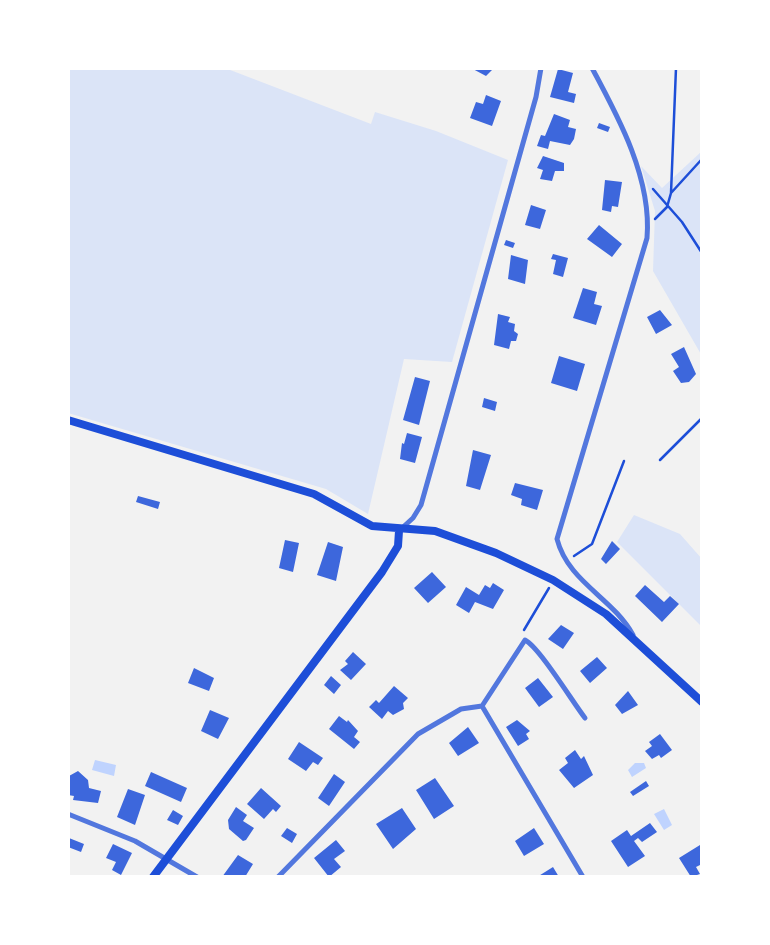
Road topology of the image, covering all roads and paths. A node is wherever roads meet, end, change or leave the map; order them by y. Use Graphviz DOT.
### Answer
graph roads {
  1 [pos="541,68"];
  2 [pos="592,68"];
  3 [pos="676,68"];
  4 [pos="702,159"];
  5 [pos="671,193"];
  6 [pos="667,207"];
  7 [pos="649,222"];
  8 [pos="702,253"];
  9 [pos="702,418"];
  10 [pos="68,420"];
  11 [pos="660,460"];
  12 [pos="624,461"];
  13 [pos="398,531"];
  14 [pos="566,562"];
  15 [pos="553,580"];
  16 [pos="634,638"];
  17 [pos="528,642"];
  18 [pos="702,702"];
  19 [pos="482,706"];
  20 [pos="585,718"];
  21 [pos="68,814"];
  22 [pos="167,859"];
  23 [pos="153,877"];
  24 [pos="197,877"];
  25 [pos="278,877"];
  26 [pos="583,877"];
  1 -- 13 [label="street"];
  2 -- 7 [label="street"];
  3 -- 5 [label="path"];
  4 -- 5 [label="path"];
  5 -- 6 [label="path"];
  6 -- 7 [label="path"];
  6 -- 8 [label="path"];
  7 -- 14 [label="street"];
  9 -- 11 [label="path"];
  10 -- 13 [label="main road"];
  12 -- 14 [label="path"];
  13 -- 15 [label="main road"];
  13 -- 22 [label="main road"];
  14 -- 16 [label="street"];
  15 -- 16 [label="main road"];
  15 -- 17 [label="path"];
  16 -- 18 [label="main road"];
  17 -- 19 [label="street"];
  17 -- 20 [label="street"];
  19 -- 25 [label="street"];
  19 -- 26 [label="street"];
  21 -- 22 [label="street"];
  22 -- 23 [label="main road"];
  22 -- 24 [label="street"];
}
